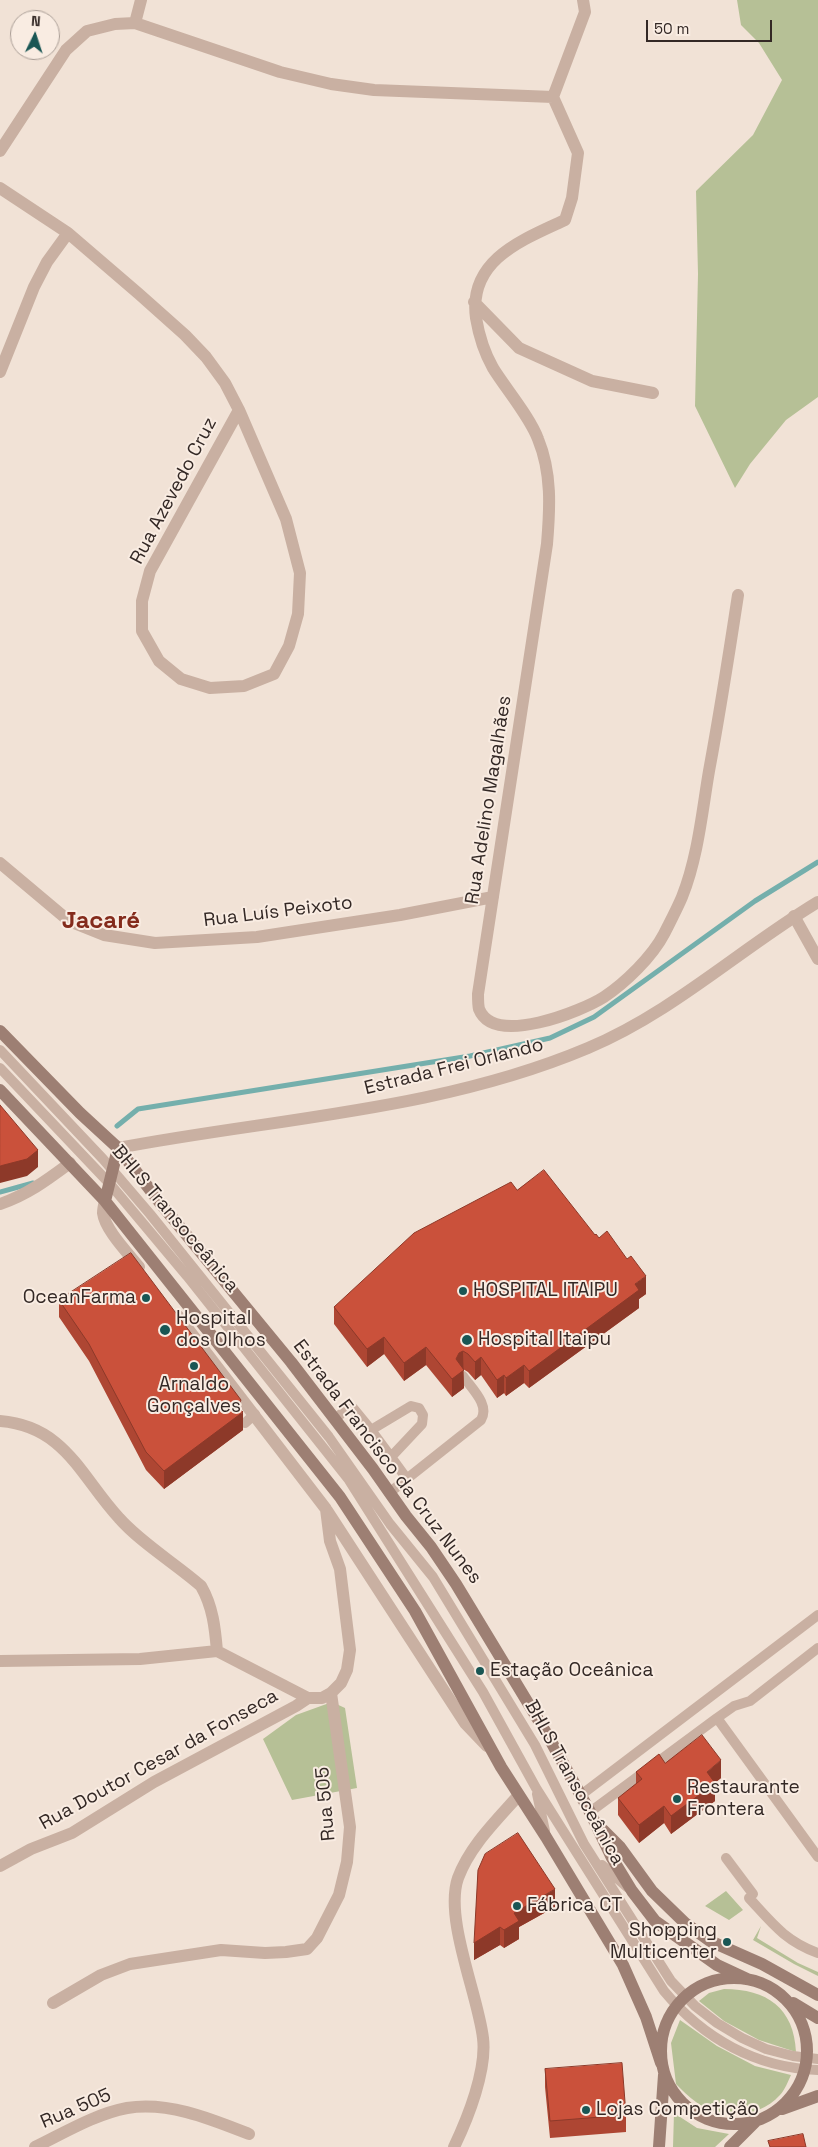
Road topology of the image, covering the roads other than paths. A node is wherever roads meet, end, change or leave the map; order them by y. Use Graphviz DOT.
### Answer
graph roads {
  1 [pos="141,0"];
  2 [pos="583,0"];
  3 [pos="135,23"];
  4 [pos="553,97"];
  5 [pos="0,151"];
  6 [pos="0,188"];
  7 [pos="68,233"];
  8 [pos="474,302"];
  9 [pos="0,372"];
  10 [pos="653,394"];
  11 [pos="239,410"];
  12 [pos="738,595"];
  13 [pos="0,863"];
  14 [pos="493,897"];
  15 [pos="818,902"];
  16 [pos="794,916"];
  17 [pos="818,959"];
  18 [pos="0,1031"];
  19 [pos="0,1050"];
  20 [pos="0,1068"];
  21 [pos="0,1090"];
  22 [pos="118,1148"];
  23 [pos="70,1163"];
  24 [pos="113,1171"];
  25 [pos="110,1184"];
  26 [pos="105,1201"];
  27 [pos="0,1204"];
  28 [pos="147,1277"];
  29 [pos="171,1308"];
  30 [pos="463,1376"];
  31 [pos="255,1414"];
  32 [pos="335,1419"];
  33 [pos="0,1421"];
  34 [pos="245,1423"];
  35 [pos="371,1430"];
  36 [pos="391,1458"];
  37 [pos="407,1479"];
  38 [pos="390,1493"];
  39 [pos="326,1509"];
  40 [pos="818,1615"];
  41 [pos="818,1648"];
  42 [pos="217,1651"];
  43 [pos="0,1661"];
  44 [pos="331,1693"];
  45 [pos="308,1698"];
  46 [pos="717,1718"];
  47 [pos="489,1747"];
  48 [pos="536,1788"];
  49 [pos="581,1795"];
  50 [pos="518,1796"];
  51 [pos="593,1817"];
  52 [pos="546,1837"];
  53 [pos="592,1857"];
  54 [pos="818,1857"];
  55 [pos="726,1858"];
  56 [pos="0,1866"];
  57 [pos="632,1891"];
  58 [pos="818,1953"];
  59 [pos="747,1979"];
  60 [pos="818,1994"];
  61 [pos="786,1999"];
  62 [pos="681,2000"];
  63 [pos="53,2003"];
  64 [pos="818,2018"];
  65 [pos="812,2064"];
  66 [pos="663,2069"];
  67 [pos="818,2096"];
  68 [pos="775,2112"];
  69 [pos="754,2122"];
  70 [pos="249,2134"];
  71 [pos="35,2147"];
  72 [pos="454,2147"];
  73 [pos="659,2147"];
  74 [pos="730,2147"];
  1 -- 3 [label="street"];
  2 -- 4 [label="street"];
  3 -- 4 [label="street"];
  3 -- 5 [label="street"];
  4 -- 8 [label="street, Rua Adelino Magalhães"];
  6 -- 7 [label="street, Rua Azevedo Cruz"];
  7 -- 9 [label="street"];
  7 -- 11 [label="street, Rua Azevedo Cruz"];
  8 -- 10 [label="street"];
  8 -- 14 [label="street, Rua Adelino Magalhães"];
  11 -- 11 [label="street, Rua Azevedo Cruz"];
  12 -- 14 [label="street, Rua Adelino Magalhães"];
  13 -- 14 [label="street, Rua Luís Peixoto"];
  15 -- 16 [label="street, Estrada Frei Orlando"];
  16 -- 17 [label="street"];
  16 -- 22 [label="street, Estrada Frei Orlando"];
  18 -- 22 [label="main road, Estrada Francisco da Cruz Nunes"];
  19 -- 24 [label="lane, BHLS Transoceânica"];
  20 -- 25 [label="lane, BHLS Transoceânica"];
  21 -- 23 [label="main road"];
  22 -- 24 [label="main road"];
  22 -- 32 [label="main road, Estrada Francisco da Cruz Nunes"];
  23 -- 26 [label="main road"];
  23 -- 27 [label="street"];
  24 -- 25 [label="main road"];
  24 -- 53 [label="lane, BHLS Transoceânica"];
  25 -- 26 [label="main road"];
  25 -- 48 [label="lane, BHLS Transoceânica"];
  26 -- 28 [label="street"];
  26 -- 47 [label="main road"];
  29 -- 31 [label="street"];
  30 -- 37 [label="lane"];
  31 -- 34 [label="lane"];
  31 -- 39 [label="street"];
  32 -- 35 [label="lane"];
  32 -- 38 [label="main road, Estrada Francisco da Cruz Nunes"];
  33 -- 42 [label="street"];
  35 -- 36 [label="lane"];
  35 -- 36 [label="lane"];
  36 -- 37 [label="lane"];
  37 -- 38 [label="lane"];
  38 -- 49 [label="main road, Estrada Francisco da Cruz Nunes"];
  39 -- 44 [label="street"];
  39 -- 47 [label="street"];
  40 -- 49 [label="lane"];
  41 -- 46 [label="lane"];
  42 -- 43 [label="street"];
  42 -- 45 [label="street"];
  44 -- 45 [label="street, Rua Doutor Cesar da Fonseca"];
  44 -- 63 [label="street, Rua 505"];
  45 -- 56 [label="street, Rua Doutor Cesar da Fonseca"];
  46 -- 51 [label="lane"];
  46 -- 54 [label="lane"];
  47 -- 50 [label="main road"];
  48 -- 52 [label="lane"];
  48 -- 62 [label="lane, BHLS Transoceânica"];
  49 -- 51 [label="main road, Estrada Francisco da Cruz Nunes"];
  50 -- 52 [label="main road"];
  50 -- 72 [label="street"];
  51 -- 57 [label="main road, Estrada Francisco da Cruz Nunes"];
  51 -- 60 [label="main road"];
  52 -- 66 [label="main road"];
  53 -- 57 [label="lane"];
  53 -- 62 [label="lane, BHLS Transoceânica"];
  55 -- 58 [label="lane"];
  57 -- 59 [label="main road, Estrada Francisco da Cruz Nunes"];
  59 -- 61 [label="main road, Estrada Francisco da Cruz Nunes"];
  59 -- 62 [label="main road"];
  61 -- 64 [label="main road"];
  61 -- 65 [label="main road"];
  62 -- 65 [label="lane, BHLS Transoceânica"];
  62 -- 65 [label="lane, BHLS Transoceânica"];
  62 -- 66 [label="main road"];
  65 -- 68 [label="main road"];
  66 -- 69 [label="main road"];
  66 -- 73 [label="main road"];
  67 -- 68 [label="main road"];
  68 -- 69 [label="main road"];
  69 -- 74 [label="main road"];
  70 -- 71 [label="street, Rua 505"];
}
